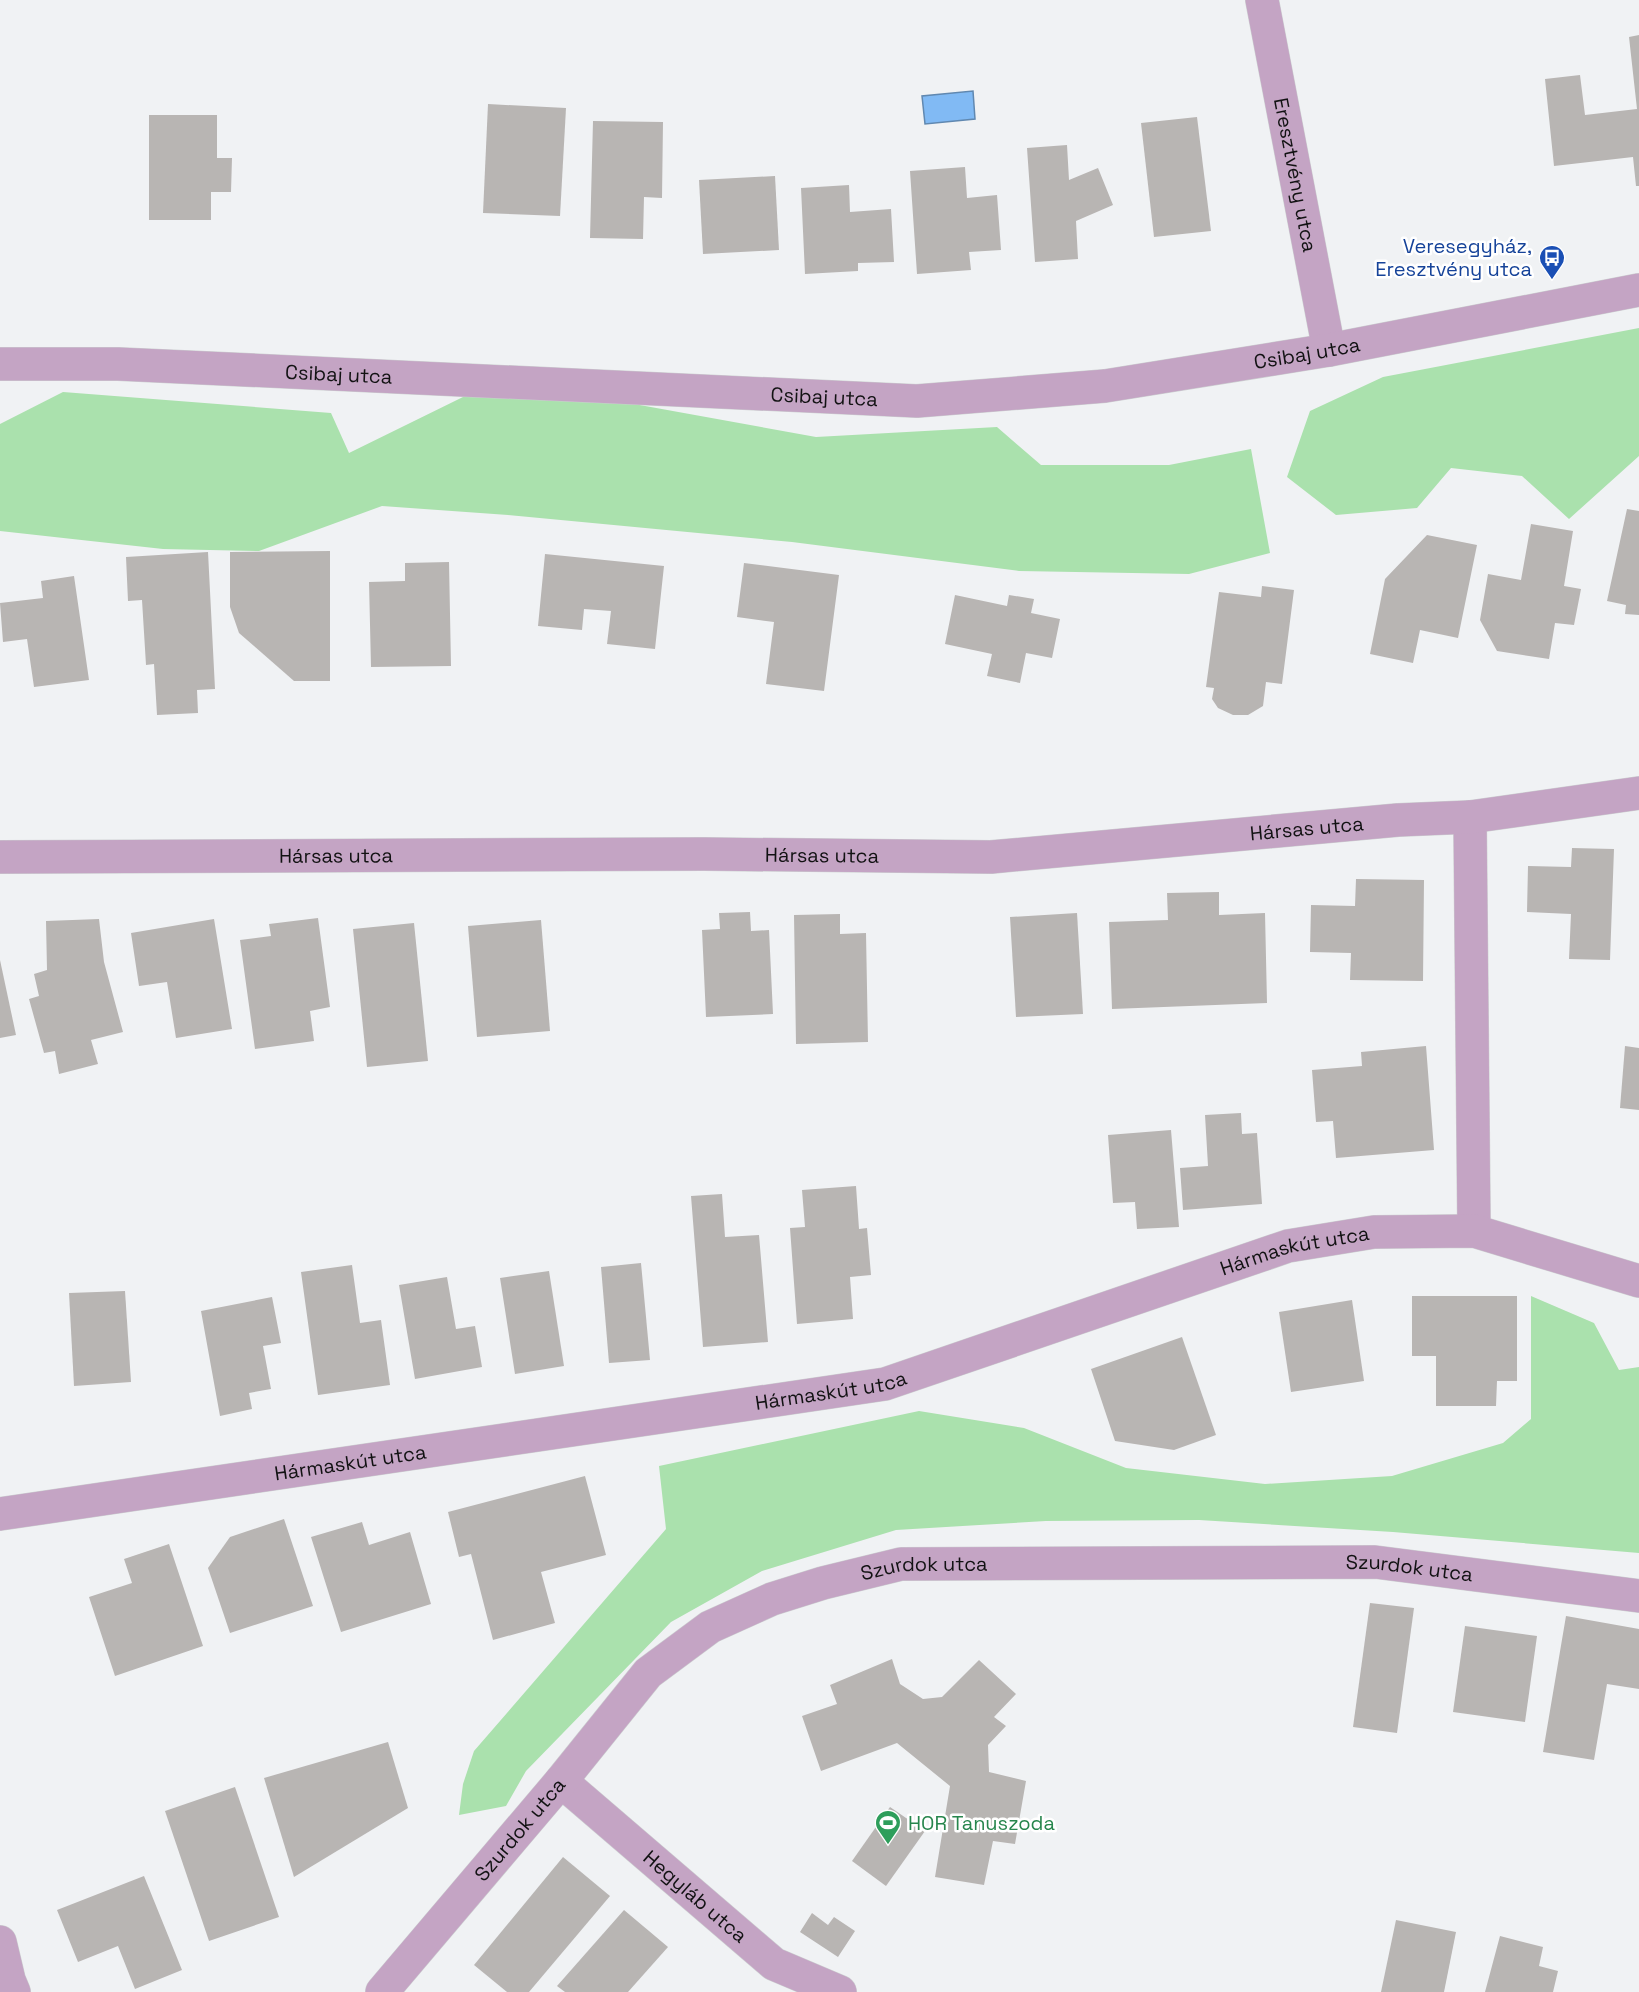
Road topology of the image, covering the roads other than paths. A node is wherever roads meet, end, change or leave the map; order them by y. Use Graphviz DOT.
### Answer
graph roads {
  1 [pos="1262,0"];
  2 [pos="1639,290"];
  3 [pos="1329,350"];
  4 [pos="0,364"];
  5 [pos="1639,792"];
  6 [pos="1470,817"];
  7 [pos="0,857"];
  8 [pos="1474,1231"];
  9 [pos="1639,1281"];
  10 [pos="0,1514"];
  11 [pos="1639,1596"];
  12 [pos="561,1781"];
  13 [pos="0,1942"];
  14 [pos="14,1992"];
  15 [pos="382,1992"];
  16 [pos="840,1992"];
  1 -- 3 [label="street, Eresztvény utca"];
  2 -- 3 [label="street, Csibaj utca"];
  3 -- 4 [label="street, Csibaj utca"];
  5 -- 6 [label="street, Hársas utca"];
  6 -- 7 [label="street, Hársas utca"];
  6 -- 8 [label="street"];
  8 -- 9 [label="street, Hármaskút utca"];
  8 -- 10 [label="street, Hármaskút utca"];
  11 -- 12 [label="street, Szurdok utca"];
  12 -- 15 [label="street, Szurdok utca"];
  12 -- 16 [label="street, Hegyláb utca"];
  13 -- 14 [label="street"];
}
